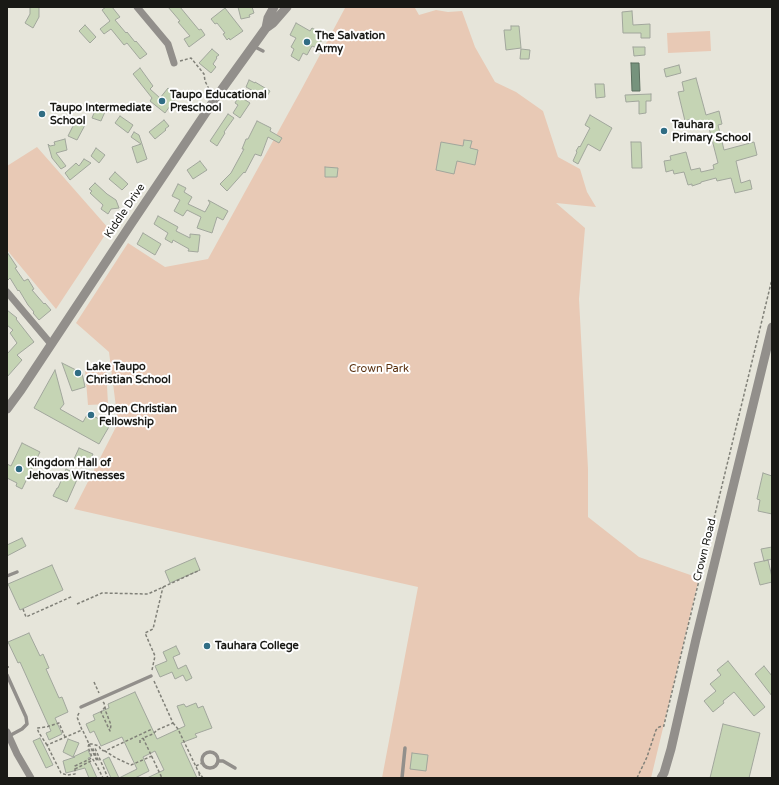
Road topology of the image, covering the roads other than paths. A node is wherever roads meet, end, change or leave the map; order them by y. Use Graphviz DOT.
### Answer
graph roads {
  1 [pos="137,7"];
  2 [pos="274,7"];
  3 [pos="287,7"];
  4 [pos="266,28"];
  5 [pos="252,46"];
  6 [pos="263,51"];
  7 [pos="174,63"];
  8 [pos="7,292"];
  9 [pos="772,327"];
  10 [pos="771,336"];
  11 [pos="51,344"];
  12 [pos="7,409"];
  13 [pos="17,572"];
  14 [pos="7,576"];
  15 [pos="7,675"];
  16 [pos="151,676"];
  17 [pos="81,707"];
  18 [pos="8,734"];
  19 [pos="405,748"];
  20 [pos="218,761"];
  21 [pos="235,768"];
  22 [pos="31,778"];
  23 [pos="402,778"];
  24 [pos="661,778"];
  1 -- 7 [label="street"];
  2 -- 4 [label="street, Kiddle Drive"];
  3 -- 4 [label="street, Kiddle Drive"];
  4 -- 5 [label="street, Kiddle Drive"];
  5 -- 6 [label="lane"];
  5 -- 11 [label="street, Kiddle Drive"];
  8 -- 11 [label="street"];
  9 -- 10 [label="street, Crown Road"];
  10 -- 24 [label="street, Crown Road"];
  11 -- 12 [label="street, Kiddle Drive"];
  13 -- 14 [label="lane"];
  15 -- 18 [label="lane"];
  16 -- 17 [label="lane"];
  18 -- 22 [label="street"];
  19 -- 23 [label="lane"];
  20 -- 20 [label="lane"];
  20 -- 21 [label="lane"];
}
